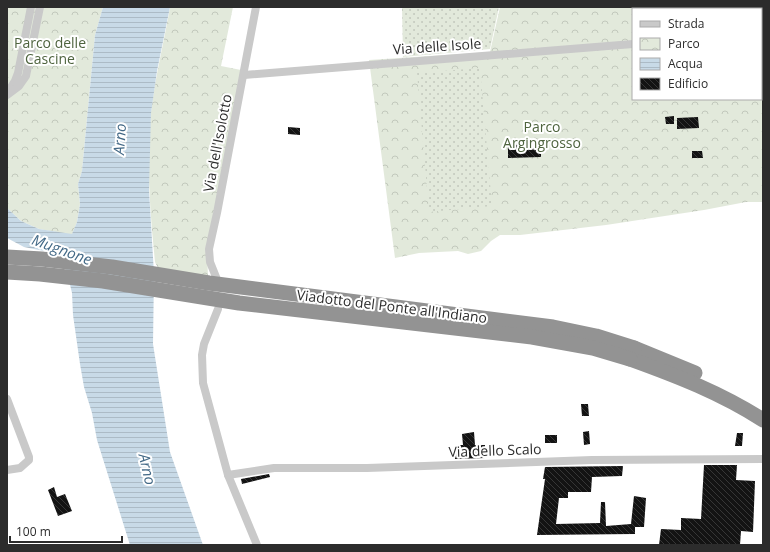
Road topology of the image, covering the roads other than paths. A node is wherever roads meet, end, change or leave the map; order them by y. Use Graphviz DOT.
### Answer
graph roads {
  1 [pos="31,7"];
  2 [pos="40,7"];
  3 [pos="256,7"];
  4 [pos="632,44"];
  5 [pos="244,74"];
  6 [pos="10,91"];
  7 [pos="7,257"];
  8 [pos="7,272"];
  9 [pos="218,282"];
  10 [pos="218,309"];
  11 [pos="632,354"];
  12 [pos="7,399"];
  13 [pos="763,409"];
  14 [pos="763,420"];
  15 [pos="763,459"];
  16 [pos="7,470"];
  17 [pos="228,475"];
  18 [pos="257,545"];
  1 -- 6 [label="street"];
  2 -- 6 [label="street"];
  3 -- 5 [label="street, Via dell'Isolotto"];
  4 -- 5 [label="street, Via delle Isole"];
  5 -- 9 [label="street, Via dell'Isolotto"];
  7 -- 11 [label="highway, Viadotto del Ponte all'Indiano, bridge"];
  8 -- 11 [label="highway, Viadotto del Ponte all'Indiano, bridge"];
  10 -- 17 [label="street"];
  11 -- 13 [label="highway, Viadotto del Ponte all'Indiano"];
  11 -- 14 [label="highway, Viadotto del Ponte all'Indiano"];
  12 -- 16 [label="street"];
  15 -- 17 [label="street, Via dello Scalo"];
  17 -- 18 [label="street"];
}
